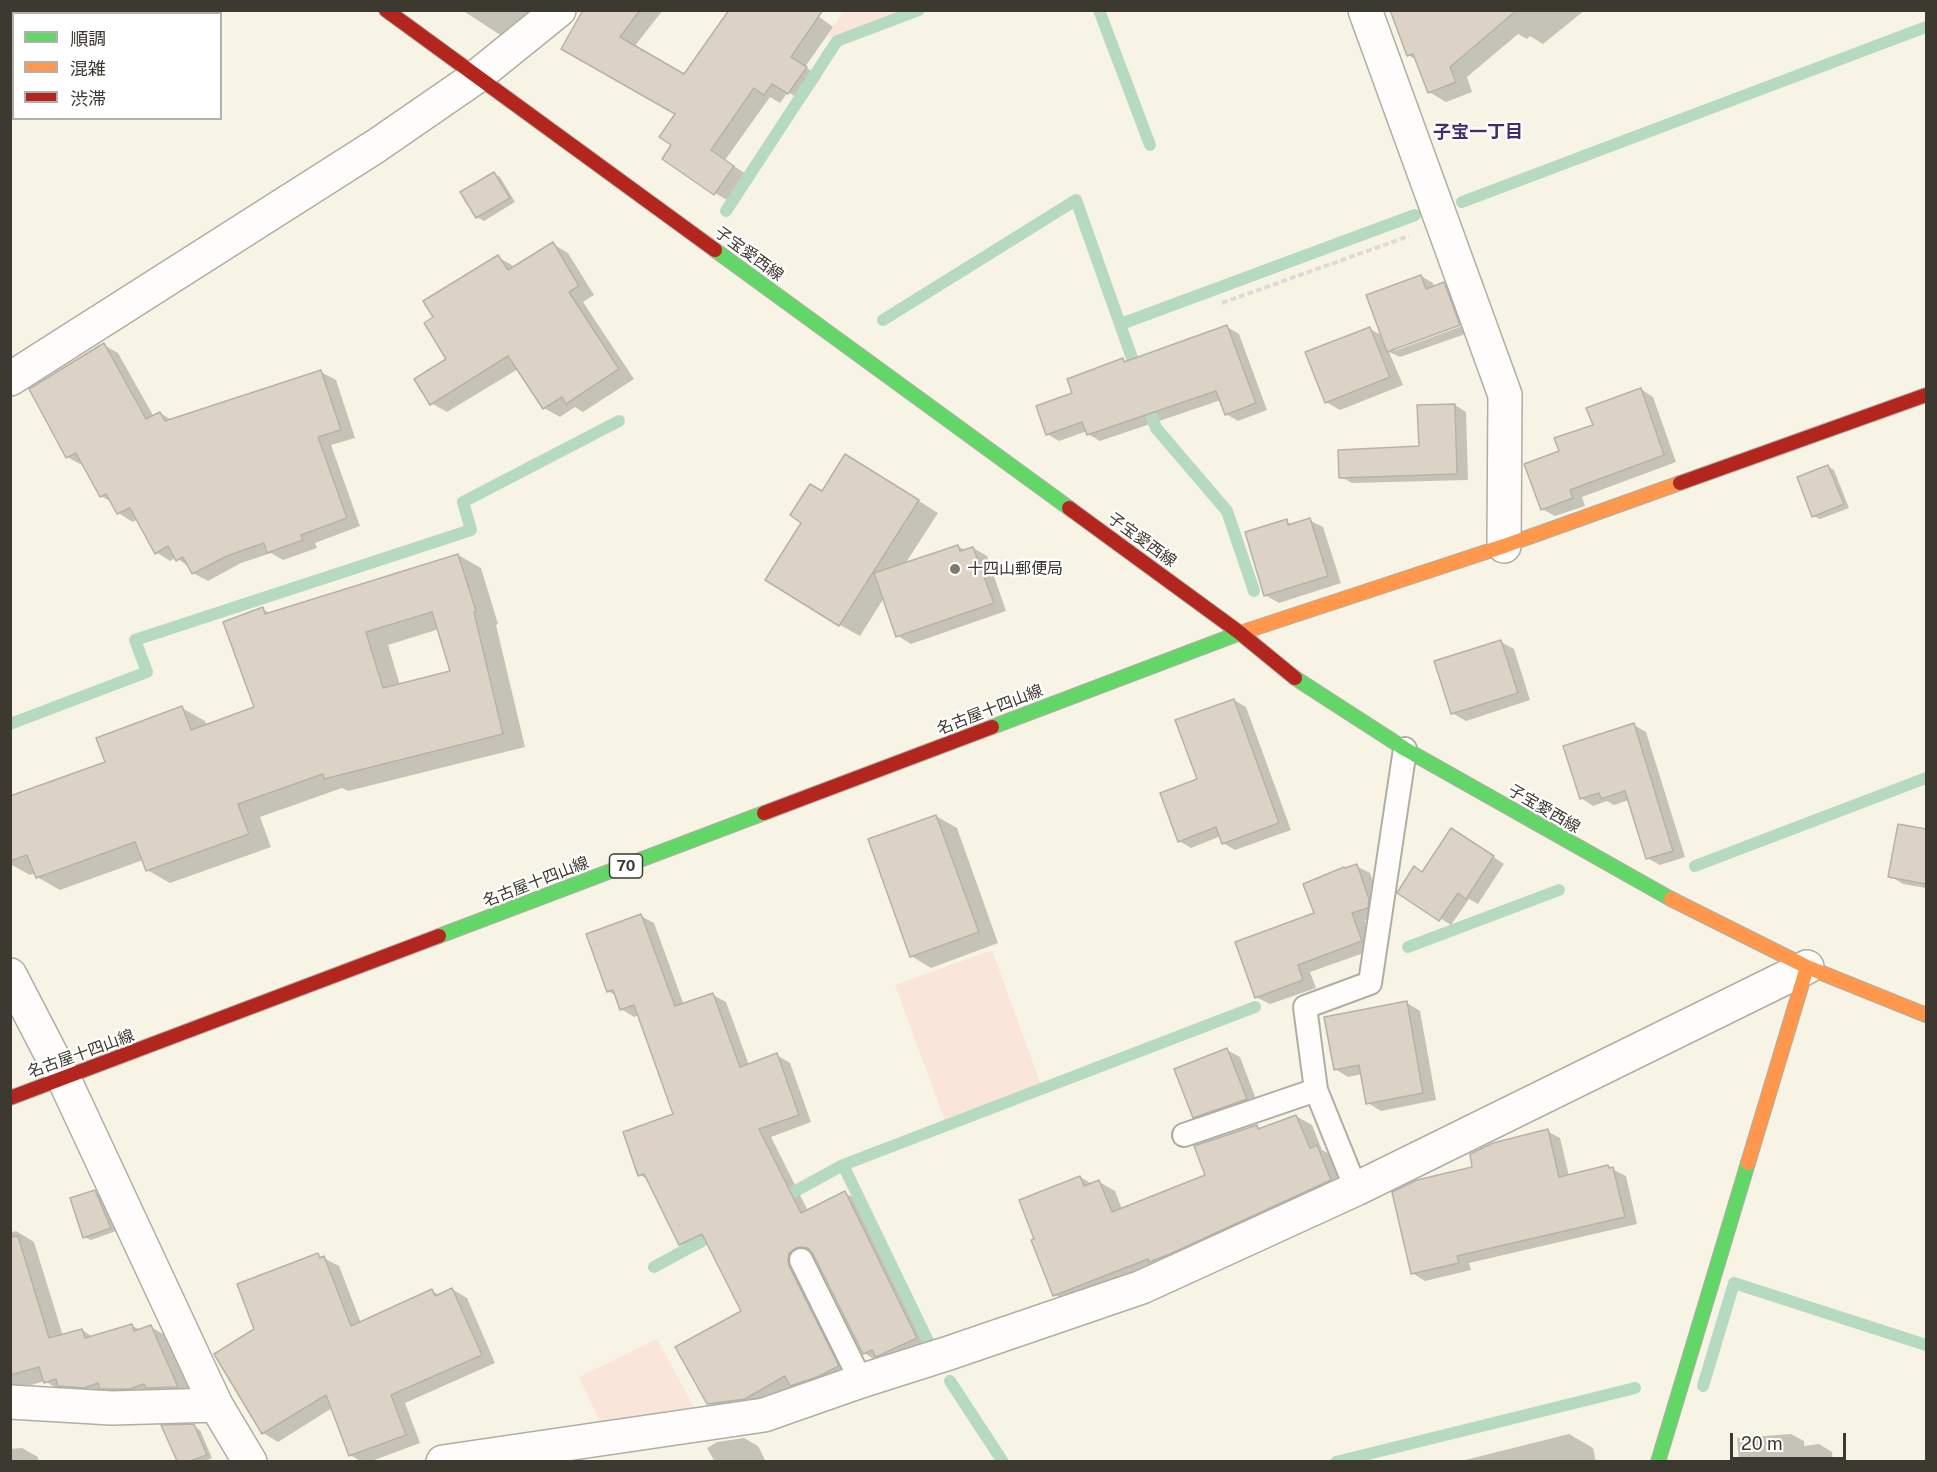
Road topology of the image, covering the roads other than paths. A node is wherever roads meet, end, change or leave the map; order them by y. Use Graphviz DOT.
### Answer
graph roads {
  1 [pos="386,10"];
  2 [pos="559,10"];
  3 [pos="1365,10"];
  4 [pos="476,77"];
  5 [pos="10,380"];
  6 [pos="1926,395"];
  7 [pos="1504,546"];
  8 [pos="1240,633"];
  9 [pos="1405,749"];
  10 [pos="1807,967"];
  11 [pos="10,975"];
  12 [pos="1926,1015"];
  13 [pos="64,1079"];
  14 [pos="1316,1090"];
  15 [pos="10,1098"];
  16 [pos="1184,1135"];
  17 [pos="1356,1188"];
  18 [pos="801,1260"];
  19 [pos="861,1381"];
  20 [pos="10,1402"];
  21 [pos="216,1405"];
  22 [pos="534,1456"];
  23 [pos="250,1461"];
  24 [pos="443,1461"];
  25 [pos="1658,1461"];
  1 -- 4 [label="main road, 子宝愛西線"];
  2 -- 4 [label="street"];
  3 -- 7 [label="street"];
  4 -- 5 [label="street"];
  4 -- 8 [label="main road, 子宝愛西線"];
  6 -- 7 [label="main road, 名古屋十四山線"];
  7 -- 8 [label="main road, 名古屋十四山線"];
  8 -- 9 [label="main road, 子宝愛西線"];
  8 -- 13 [label="main road, 名古屋十四山線 / 70"];
  9 -- 10 [label="main road, 子宝愛西線"];
  9 -- 14 [label="lane"];
  10 -- 12 [label="main road, 子宝愛西線"];
  10 -- 17 [label="street"];
  10 -- 25 [label="main road"];
  11 -- 13 [label="street"];
  13 -- 15 [label="main road, 名古屋十四山線 / 70"];
  13 -- 21 [label="street"];
  14 -- 16 [label="lane"];
  14 -- 17 [label="lane"];
  17 -- 19 [label="street"];
  18 -- 19 [label="lane"];
  19 -- 22 [label="street"];
  20 -- 21 [label="street"];
  21 -- 23 [label="street"];
  22 -- 24 [label="street"];
}
